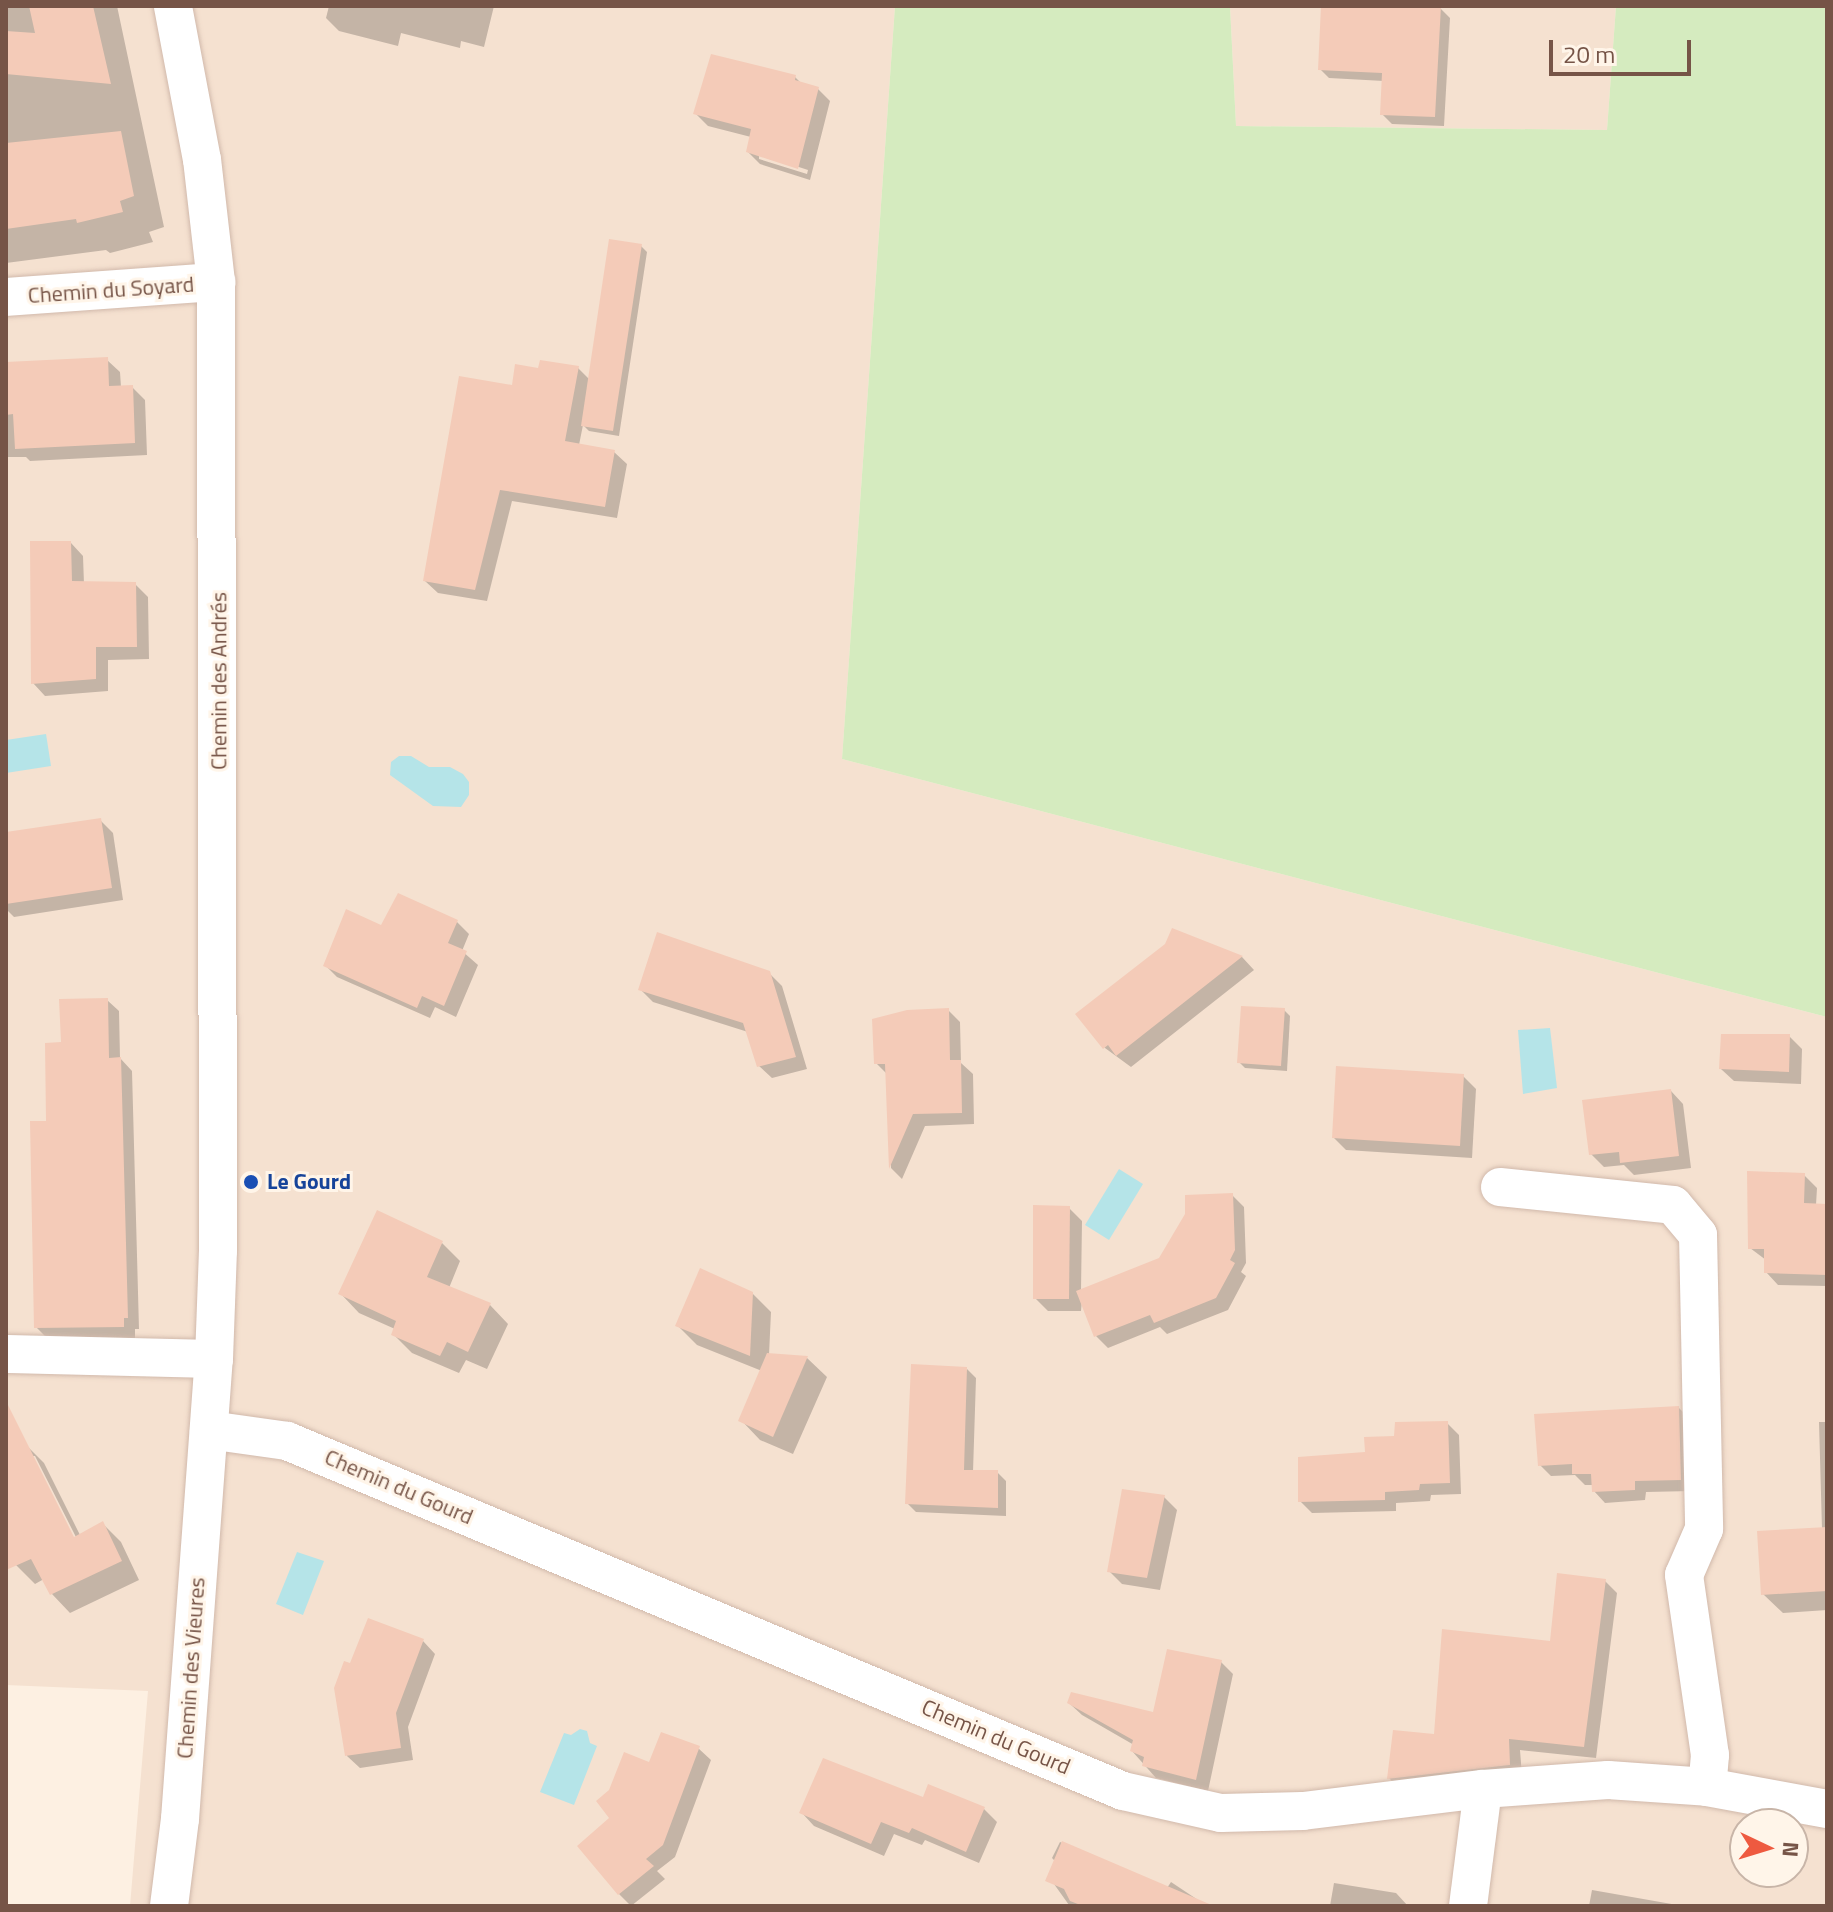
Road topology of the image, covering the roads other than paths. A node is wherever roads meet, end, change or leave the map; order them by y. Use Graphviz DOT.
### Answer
graph roads {
  1 [pos="173,6"];
  2 [pos="216,282"];
  3 [pos="6,297"];
  4 [pos="1500,1187"];
  5 [pos="6,1354"];
  6 [pos="214,1359"];
  7 [pos="209,1430"];
  8 [pos="1707,1787"];
  9 [pos="1483,1789"];
  10 [pos="1827,1809"];
  11 [pos="169,1906"];
  12 [pos="1468,1906"];
  1 -- 2 [label="street, Chemin des Andrés"];
  2 -- 3 [label="street, Chemin du Soyard"];
  2 -- 6 [label="street, Chemin des Andrés"];
  4 -- 8 [label="street"];
  5 -- 6 [label="street"];
  6 -- 7 [label="street, Chemin des Andrés"];
  7 -- 9 [label="street, Chemin du Gourd"];
  7 -- 11 [label="street, Chemin des Vieures"];
  8 -- 9 [label="street, Chemin du Gourd"];
  8 -- 10 [label="street, Chemin du Gourd"];
  9 -- 12 [label="street"];
}
